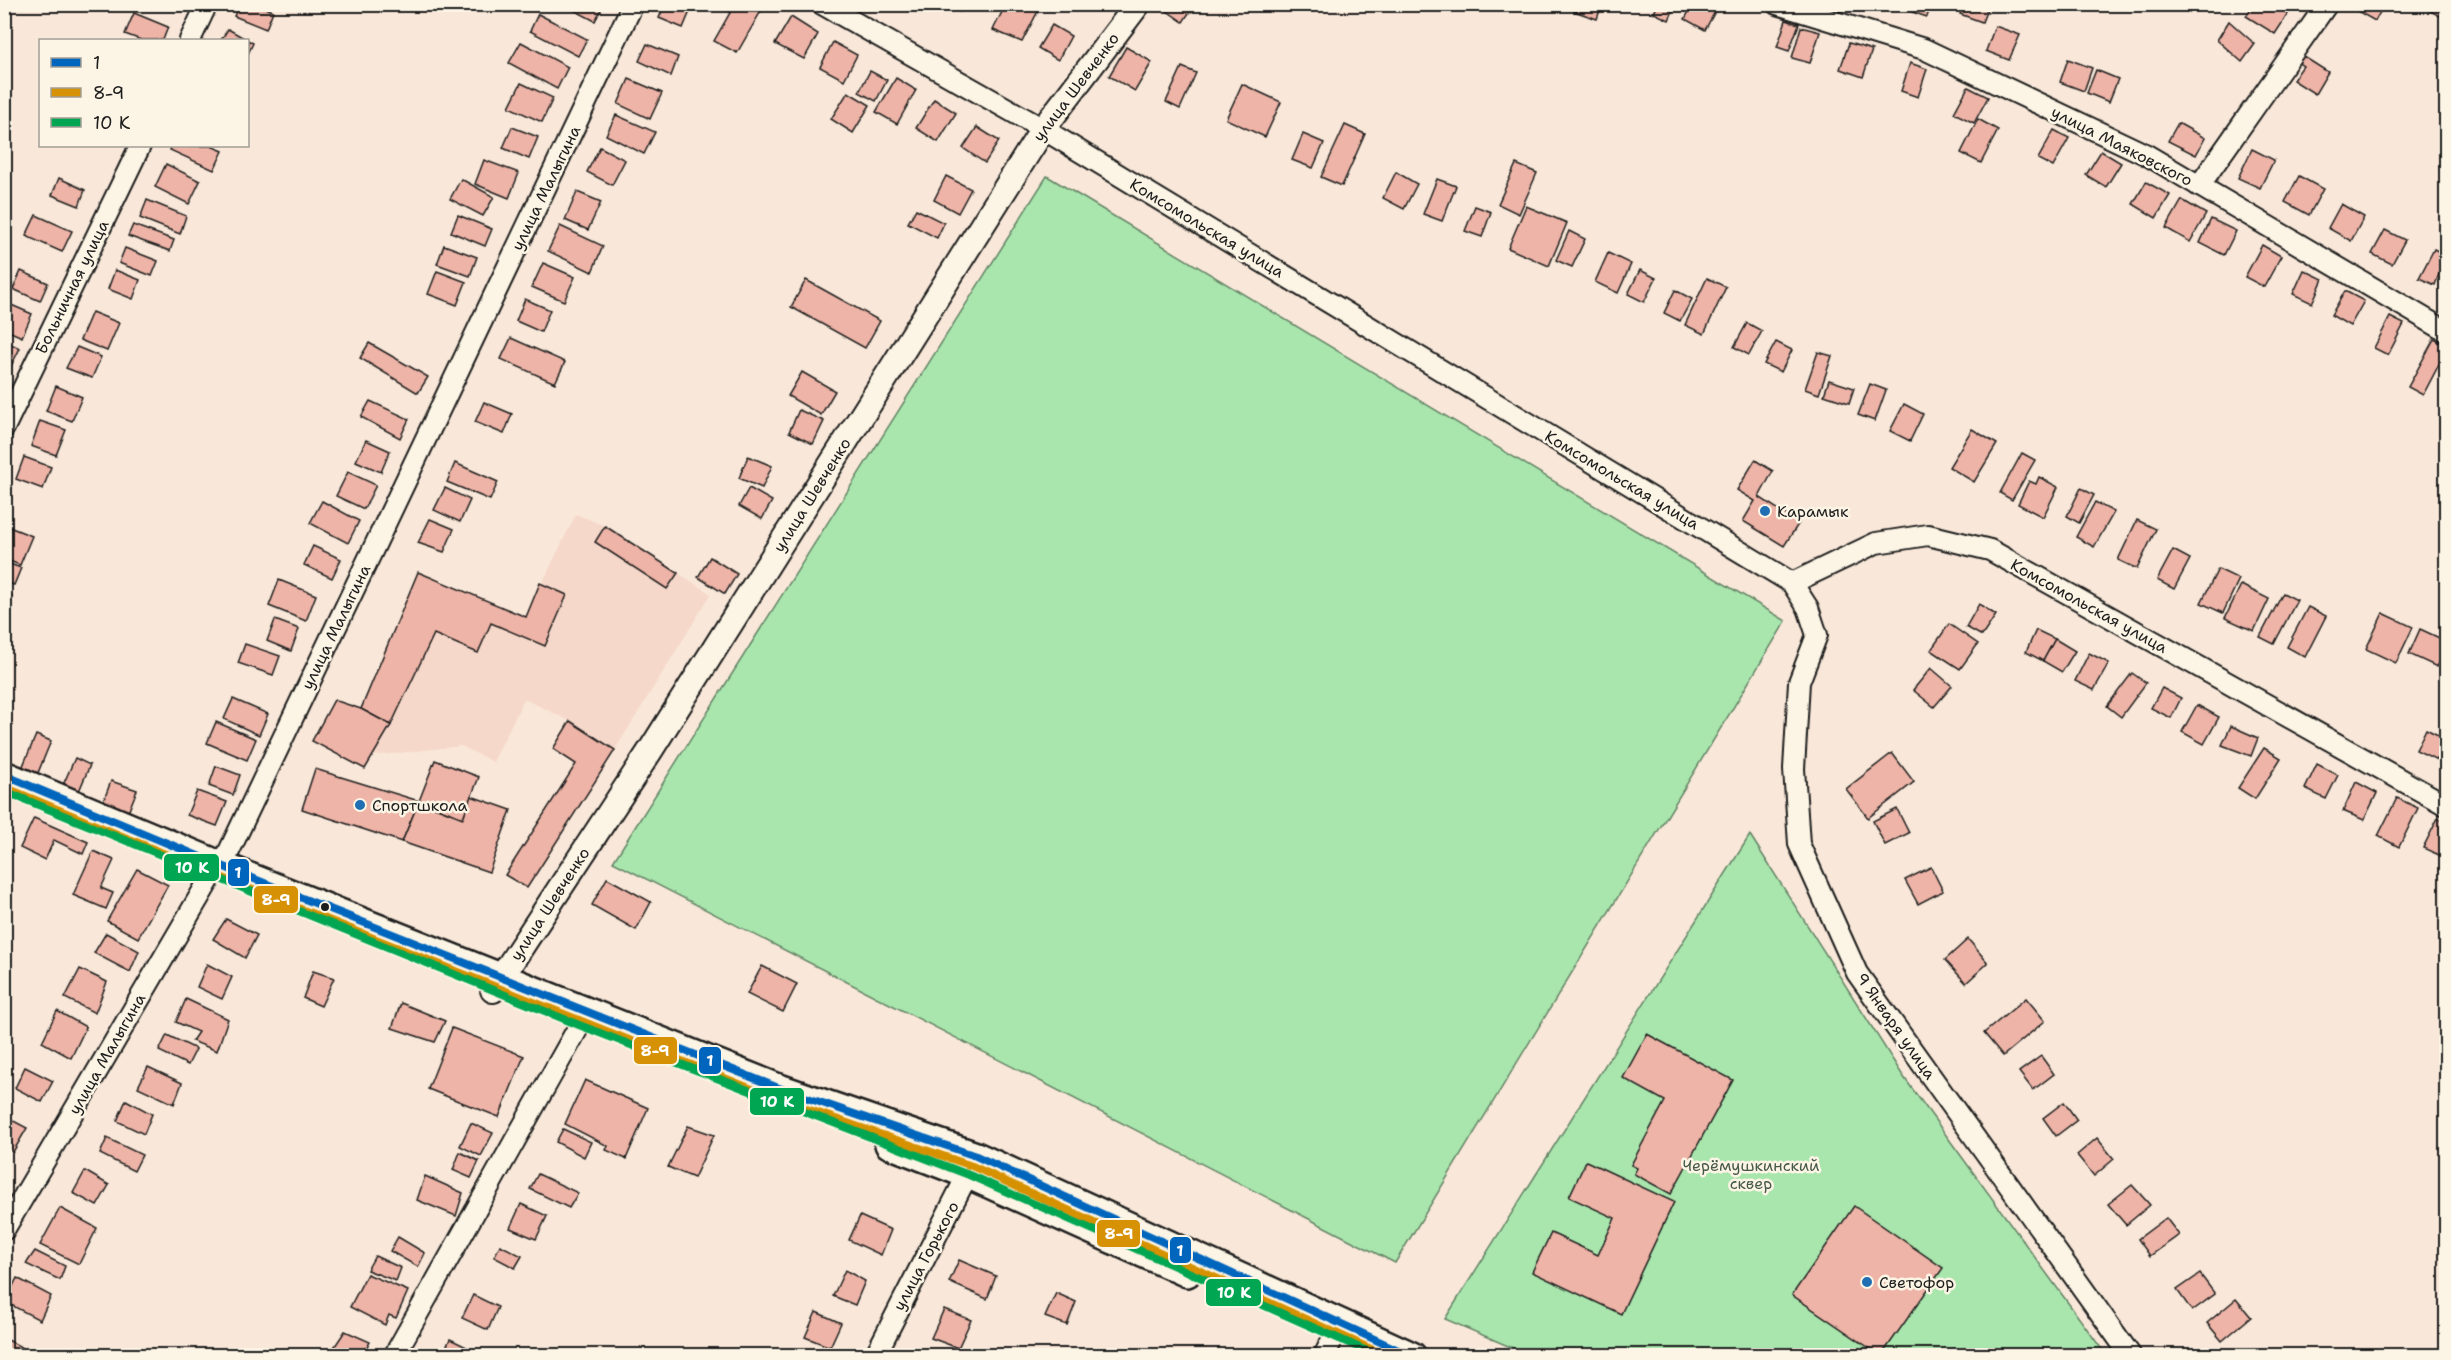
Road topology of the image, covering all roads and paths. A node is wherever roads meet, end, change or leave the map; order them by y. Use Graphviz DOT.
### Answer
graph roads {
  1 [pos="207,4"];
  2 [pos="633,4"];
  3 [pos="822,4"];
  4 [pos="1138,4"];
  5 [pos="1777,4"];
  6 [pos="2327,4"];
  7 [pos="190,39"];
  8 [pos="1043,129"];
  9 [pos="140,147"];
  10 [pos="2199,186"];
  11 [pos="2446,331"];
  12 [pos="4,428"];
  13 [pos="1792,583"];
  14 [pos="4,775"];
  15 [pos="4,791"];
  16 [pos="2446,805"];
  17 [pos="217,872"];
  18 [pos="498,984"];
  19 [pos="583,1018"];
  20 [pos="972,1165"];
  21 [pos="4,1230"];
  22 [pos="1333,1338"];
  23 [pos="394,1356"];
  24 [pos="875,1356"];
  25 [pos="1379,1356"];
  26 [pos="1412,1356"];
  27 [pos="2131,1356"];
  1 -- 7 [label="street"];
  2 -- 17 [label="street, улица Малыгина"];
  3 -- 8 [label="street, Комсомольская улица"];
  4 -- 8 [label="street, улица Шевченко"];
  5 -- 10 [label="street, улица Маяковского"];
  6 -- 10 [label="street"];
  8 -- 13 [label="street, Комсомольская улица"];
  8 -- 18 [label="street, улица Шевченко"];
  9 -- 12 [label="street, Больничная улица"];
  10 -- 11 [label="street, улица Маяковского"];
  13 -- 16 [label="street, Комсомольская улица"];
  13 -- 27 [label="street, 9 Января улица"];
  14 -- 17 [label="main road"];
  15 -- 17 [label="main road"];
  17 -- 18 [label="main road"];
  17 -- 21 [label="street, улица Малыгина"];
  18 -- 19 [label="main road"];
  19 -- 20 [label="main road"];
  19 -- 23 [label="street"];
  20 -- 22 [label="main road"];
  20 -- 24 [label="street, улица Горького"];
  22 -- 25 [label="main road"];
  22 -- 26 [label="main road"];
}
